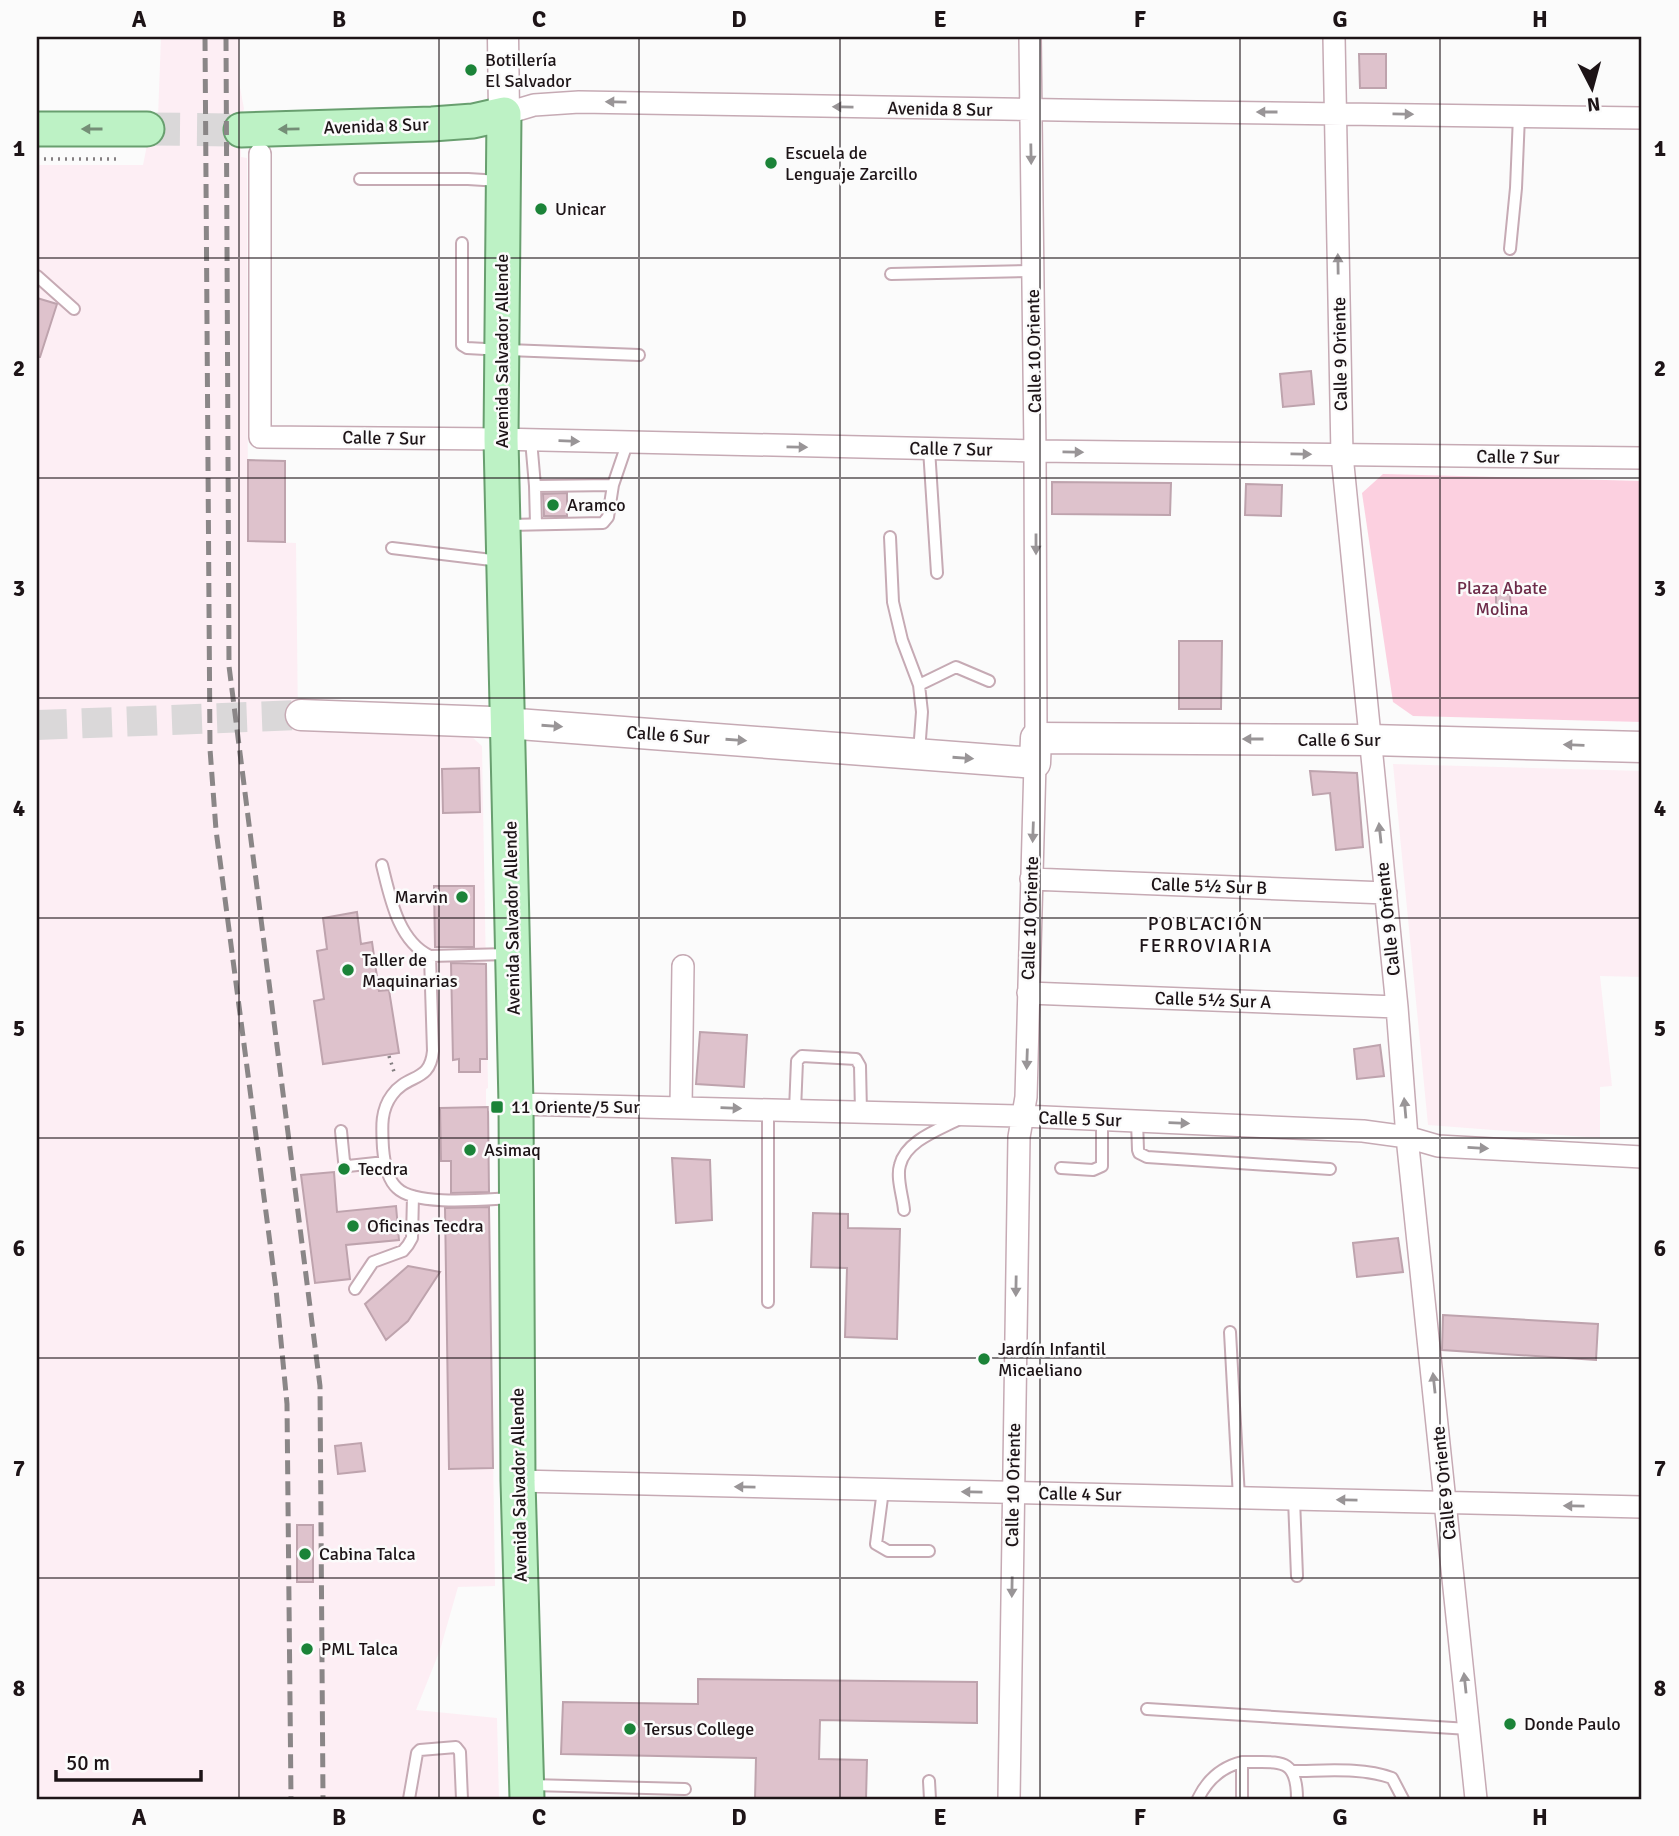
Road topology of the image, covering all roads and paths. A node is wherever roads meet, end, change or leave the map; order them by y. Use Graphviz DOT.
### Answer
graph roads {
  1 [pos="503,37"];
  2 [pos="1030,37"];
  3 [pos="1334,37"];
  4 [pos="1031,111"];
  5 [pos="1335,112"];
  6 [pos="504,114"];
  7 [pos="1519,116"];
  8 [pos="1642,118"];
  9 [pos="147,129"];
  10 [pos="37,130"];
  11 [pos="250,142"];
  12 [pos="37,159"];
  13 [pos="120,159"];
  14 [pos="360,179"];
  15 [pos="503,181"];
  16 [pos="462,243"];
  17 [pos="1510,249"];
  18 [pos="1032,271"];
  19 [pos="891,274"];
  20 [pos="37,276"];
  21 [pos="74,309"];
  22 [pos="502,349"];
  23 [pos="639,355"];
  24 [pos="516,439"];
  25 [pos="627,444"];
  26 [pos="929,449"];
  27 [pos="1035,451"];
  28 [pos="1342,455"];
  29 [pos="1642,458"];
  30 [pos="613,485"];
  31 [pos="535,486"];
  32 [pos="520,525"];
  33 [pos="890,537"];
  34 [pos="392,548"];
  35 [pos="505,561"];
  36 [pos="937,573"];
  37 [pos="989,681"];
  38 [pos="919,685"];
  39 [pos="301,715"];
  40 [pos="509,723"];
  41 [pos="1370,740"];
  42 [pos="1642,747"];
  43 [pos="1035,751"];
  44 [pos="918,755"];
  45 [pos="382,865"];
  46 [pos="1031,879"];
  47 [pos="1386,893"];
  48 [pos="513,953"];
  49 [pos="430,956"];
  50 [pos="683,966"];
  51 [pos="1028,993"];
  52 [pos="1397,1007"];
  53 [pos="516,1104"];
  54 [pos="681,1107"];
  55 [pos="768,1110"];
  56 [pos="795,1110"];
  57 [pos="861,1112"];
  58 [pos="967,1115"];
  59 [pos="1022,1116"];
  60 [pos="1102,1119"];
  61 [pos="1137,1121"];
  62 [pos="341,1131"];
  63 [pos="1407,1137"];
  64 [pos="1642,1157"];
  65 [pos="385,1162"];
  66 [pos="1061,1168"];
  67 [pos="1330,1169"];
  68 [pos="413,1196"];
  69 [pos="517,1198"];
  70 [pos="904,1210"];
  71 [pos="355,1289"];
  72 [pos="768,1302"];
  73 [pos="1230,1332"];
  74 [pos="518,1481"];
  75 [pos="883,1490"];
  76 [pos="1013,1493"];
  77 [pos="1239,1498"];
  78 [pos="1294,1499"];
  79 [pos="1447,1503"];
  80 [pos="1642,1507"];
  81 [pos="929,1551"];
  82 [pos="1297,1576"];
  83 [pos="1147,1709"];
  84 [pos="1469,1729"];
  85 [pos="1242,1762"];
  86 [pos="1292,1771"];
  87 [pos="929,1781"];
  88 [pos="685,1788"];
  89 [pos="527,1792"];
  90 [pos="410,1799"];
  91 [pos="462,1799"];
  92 [pos="930,1799"];
  93 [pos="1009,1799"];
  94 [pos="1198,1799"];
  95 [pos="1241,1799"];
  96 [pos="1297,1799"];
  97 [pos="1404,1799"];
  98 [pos="1476,1799"];
  1 -- 6 [label="street, Avenida Salvador Allende"];
  2 -- 4 [label="street, Calle 10 Oriente"];
  3 -- 5 [label="street, Calle 9 Oriente"];
  5 -- 4 [label="street, Avenida 8 Sur, one-way"];
  4 -- 6 [label="street, Avenida 8 Sur, one-way"];
  4 -- 18 [label="street, Calle 10 Oriente, one-way"];
  5 -- 7 [label="street, Avenida 8 Sur, one-way"];
  28 -- 5 [label="street, Calle 9 Oriente, one-way"];
  6 -- 11 [label="main road, Avenida 8 Sur, one-way"];
  6 -- 15 [label="main road, Avenida Salvador Allende"];
  7 -- 8 [label="street, Avenida 8 Sur"];
  7 -- 17 [label="lane"];
  9 -- 10 [label="main road, one-way"];
  11 -- 24 [label="street, Calle 7 Sur"];
  12 -- 13 [label="path"];
  14 -- 15 [label="lane"];
  15 -- 22 [label="main road, Avenida Salvador Allende"];
  16 -- 22 [label="lane"];
  18 -- 19 [label="lane"];
  18 -- 27 [label="street, Calle 10 Oriente"];
  20 -- 21 [label="lane"];
  22 -- 23 [label="lane"];
  22 -- 24 [label="main road, Avenida Salvador Allende"];
  24 -- 25 [label="street, Calle 7 Sur, one-way"];
  24 -- 31 [label="lane"];
  24 -- 32 [label="main road, Avenida Salvador Allende"];
  25 -- 26 [label="street, Calle 7 Sur, one-way"];
  25 -- 30 [label="lane"];
  26 -- 27 [label="street, Calle 7 Sur"];
  26 -- 36 [label="lane"];
  27 -- 28 [label="street, Calle 7 Sur, one-way"];
  27 -- 43 [label="street, Calle 10 Oriente, one-way"];
  28 -- 29 [label="street, Calle 7 Sur"];
  28 -- 41 [label="street, Calle 9 Oriente"];
  30 -- 31 [label="lane"];
  30 -- 32 [label="lane"];
  31 -- 32 [label="lane"];
  32 -- 35 [label="main road, Avenida Salvador Allende"];
  33 -- 38 [label="lane"];
  34 -- 35 [label="lane"];
  35 -- 40 [label="main road, Avenida Salvador Allende"];
  37 -- 38 [label="lane"];
  38 -- 44 [label="lane"];
  39 -- 40 [label="street, Calle 6 Sur"];
  40 -- 44 [label="street, Calle 6 Sur, one-way"];
  40 -- 48 [label="main road, Avenida Salvador Allende"];
  42 -- 41 [label="street, Calle 6 Sur, one-way"];
  41 -- 43 [label="street, Calle 6 Sur, one-way"];
  47 -- 41 [label="street, Calle 9 Oriente, one-way"];
  44 -- 43 [label="street, Calle 6 Sur, one-way"];
  43 -- 46 [label="street, Calle 10 Oriente, one-way"];
  45 -- 49 [label="lane"];
  46 -- 47 [label="street, Calle 5½ Sur B"];
  46 -- 51 [label="street, Calle 10 Oriente"];
  47 -- 52 [label="street, Calle 9 Oriente"];
  48 -- 49 [label="lane"];
  48 -- 53 [label="main road, Avenida Salvador Allende"];
  49 -- 65 [label="lane"];
  50 -- 54 [label="street"];
  51 -- 52 [label="street, Calle 5½ Sur A"];
  51 -- 59 [label="street, Calle 10 Oriente, one-way"];
  63 -- 52 [label="street, Calle 9 Oriente, one-way"];
  53 -- 54 [label="street, Calle 5 Sur"];
  53 -- 69 [label="main road, Avenida Salvador Allende"];
  54 -- 55 [label="street, Calle 5 Sur, one-way"];
  55 -- 56 [label="street, Calle 5 Sur"];
  55 -- 72 [label="lane"];
  56 -- 57 [label="street, Calle 5 Sur"];
  56 -- 57 [label="lane"];
  57 -- 58 [label="street, Calle 5 Sur"];
  58 -- 59 [label="street, Calle 5 Sur"];
  58 -- 70 [label="lane"];
  59 -- 60 [label="street, Calle 5 Sur"];
  59 -- 76 [label="street, Calle 10 Oriente, one-way"];
  60 -- 61 [label="street, Calle 5 Sur"];
  60 -- 66 [label="lane"];
  61 -- 63 [label="street, Calle 5 Sur, one-way"];
  61 -- 67 [label="lane"];
  62 -- 65 [label="lane"];
  63 -- 64 [label="street, Calle 5 Sur, one-way"];
  79 -- 63 [label="street, Calle 9 Oriente, one-way"];
  65 -- 68 [label="lane"];
  68 -- 69 [label="lane"];
  68 -- 71 [label="lane"];
  69 -- 74 [label="main road, Avenida Salvador Allende"];
  73 -- 77 [label="lane"];
  75 -- 74 [label="street, Calle 4 Sur, one-way"];
  74 -- 89 [label="main road, Avenida Salvador Allende"];
  76 -- 75 [label="street, Calle 4 Sur, one-way"];
  75 -- 81 [label="lane"];
  76 -- 77 [label="street, Calle 4 Sur"];
  76 -- 93 [label="street, Calle 10 Oriente, one-way"];
  77 -- 78 [label="street, Calle 4 Sur"];
  79 -- 78 [label="street, Calle 4 Sur, one-way"];
  78 -- 82 [label="lane"];
  80 -- 79 [label="street, Calle 4 Sur, one-way"];
  84 -- 79 [label="street, Calle 9 Oriente, one-way"];
  83 -- 84 [label="lane"];
  84 -- 98 [label="street, Calle 9 Oriente"];
  85 -- 86 [label="lane"];
  85 -- 94 [label="lane"];
  85 -- 95 [label="lane"];
  86 -- 96 [label="lane"];
  86 -- 97 [label="lane"];
  87 -- 92 [label="lane"];
  88 -- 89 [label="lane"];
  90 -- 91 [label="lane"];
}
